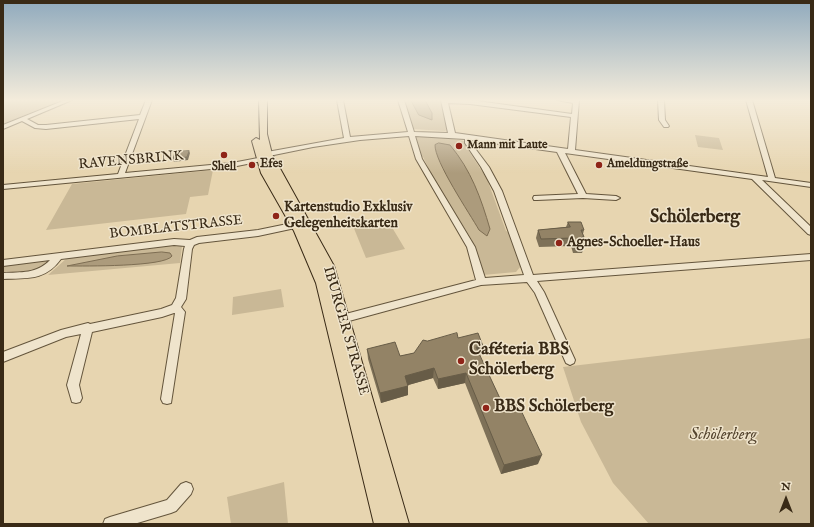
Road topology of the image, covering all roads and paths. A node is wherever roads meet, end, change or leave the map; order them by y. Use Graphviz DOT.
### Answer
graph roads {
  1 [pos="34,125"];
  2 [pos="69,125"];
  3 [pos="140,125"];
  4 [pos="256,125"];
  5 [pos="263,125"];
  6 [pos="344,125"];
  7 [pos="408,125"];
  8 [pos="450,125"];
  9 [pos="573,125"];
  10 [pos="756,125"];
  11 [pos="411,133"];
  12 [pos="452,135"];
  13 [pos="468,137"];
  14 [pos="347,139"];
  15 [pos="560,150"];
  16 [pos="571,152"];
  17 [pos="264,157"];
  18 [pos="121,175"];
  19 [pos="754,177"];
  20 [pos="772,179"];
  21 [pos="811,185"];
  22 [pos="3,187"];
  23 [pos="583,196"];
  24 [pos="537,198"];
  25 [pos="616,198"];
  26 [pos="297,225"];
  27 [pos="811,232"];
  28 [pos="191,243"];
  29 [pos="58,256"];
  30 [pos="811,257"];
  31 [pos="3,263"];
  32 [pos="3,276"];
  33 [pos="530,279"];
  34 [pos="481,282"];
  35 [pos="175,308"];
  36 [pos="338,320"];
  37 [pos="88,327"];
  38 [pos="3,357"];
  39 [pos="570,360"];
  40 [pos="76,398"];
  41 [pos="167,399"];
  42 [pos="186,489"];
  43 [pos="110,524"];
  44 [pos="383,524"];
  45 [pos="400,524"];
  1 -- 2 [label="street"];
  3 -- 18 [label="street"];
  4 -- 17 [label="main road, IBURGER STRASSE"];
  5 -- 17 [label="main road, IBURGER STRASSE"];
  6 -- 14 [label="street"];
  7 -- 11 [label="street"];
  8 -- 12 [label="street"];
  9 -- 16 [label="street"];
  10 -- 20 [label="street"];
  11 -- 12 [label="street"];
  11 -- 14 [label="street, RAVENSBRINK"];
  11 -- 34 [label="street"];
  12 -- 13 [label="street"];
  13 -- 15 [label="street"];
  13 -- 33 [label="street"];
  14 -- 17 [label="street, RAVENSBRINK"];
  15 -- 16 [label="street"];
  15 -- 23 [label="street"];
  16 -- 19 [label="street"];
  17 -- 18 [label="street, RAVENSBRINK"];
  17 -- 26 [label="main road, IBURGER STRASSE"];
  17 -- 36 [label="main road, IBURGER STRASSE"];
  18 -- 22 [label="street, RAVENSBRINK"];
  19 -- 20 [label="street"];
  19 -- 27 [label="street"];
  20 -- 21 [label="street"];
  23 -- 24 [label="street"];
  23 -- 25 [label="street"];
  26 -- 28 [label="street, BOMBLATSTRASSE"];
  26 -- 36 [label="main road, IBURGER STRASSE"];
  28 -- 29 [label="street, BOMBLATSTRASSE"];
  28 -- 35 [label="street"];
  29 -- 31 [label="street, BOMBLATSTRASSE"];
  29 -- 32 [label="street"];
  30 -- 33 [label="street"];
  33 -- 34 [label="street"];
  33 -- 39 [label="street"];
  34 -- 36 [label="street"];
  35 -- 37 [label="street"];
  35 -- 41 [label="street"];
  36 -- 44 [label="main road, IBURGER STRASSE"];
  36 -- 45 [label="main road, IBURGER STRASSE"];
  37 -- 38 [label="street"];
  37 -- 40 [label="street"];
  42 -- 43 [label="street"];
}
